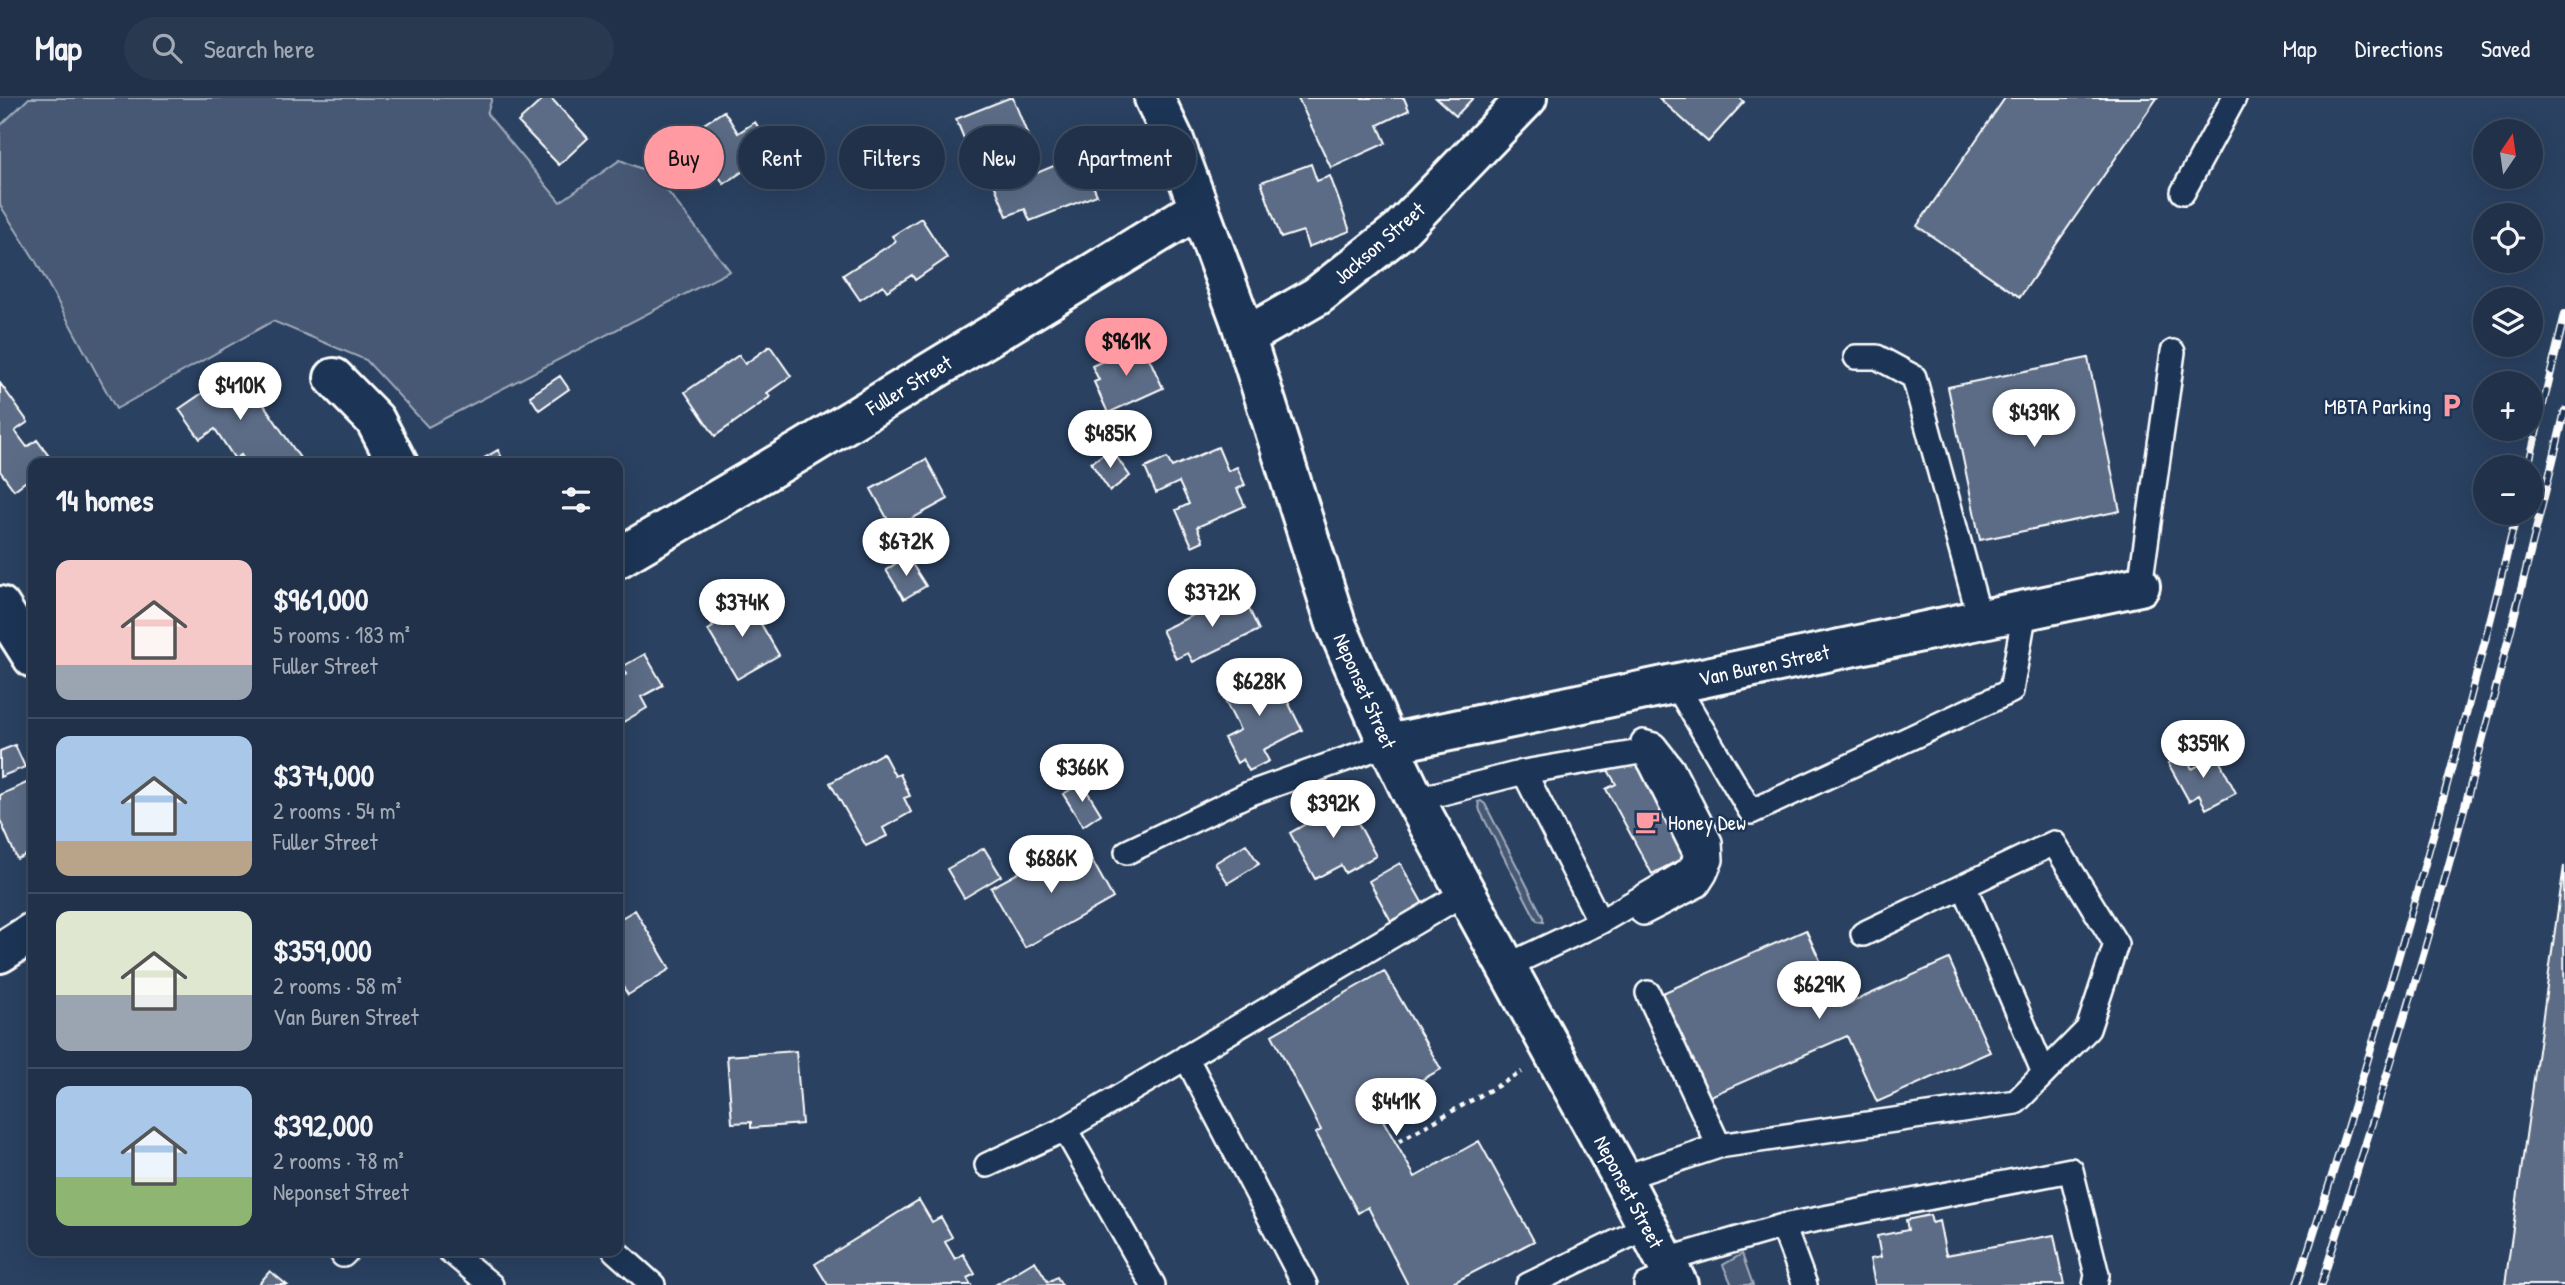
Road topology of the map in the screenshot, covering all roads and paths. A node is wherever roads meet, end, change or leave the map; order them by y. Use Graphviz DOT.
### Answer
graph roads {
  1 [pos="1154,98"];
  2 [pos="1527,98"];
  3 [pos="2234,98"];
  4 [pos="2183,192"];
  5 [pos="1198,209"];
  6 [pos="1245,337"];
  7 [pos="2173,352"];
  8 [pos="1856,357"];
  9 [pos="334,378"];
  10 [pos="395,458"];
  11 [pos="623,555"];
  12 [pos="2140,586"];
  13 [pos="0,606"];
  14 [pos="2025,610"];
  15 [pos="1980,619"];
  16 [pos="28,649"];
  17 [pos="1675,683"];
  18 [pos="1388,744"];
  19 [pos="1524,772"];
  20 [pos="1415,800"];
  21 [pos="1127,852"];
  22 [pos="1964,886"];
  23 [pos="1465,892"];
  24 [pos="1600,922"];
  25 [pos="1863,934"];
  26 [pos="28,935"];
  27 [pos="0,953"];
  28 [pos="1507,966"];
  29 [pos="1648,993"];
  30 [pos="1186,1057"];
  31 [pos="1526,1070"];
  32 [pos="2044,1073"];
  33 [pos="1065,1129"];
  34 [pos="1399,1141"];
  35 [pos="1719,1146"];
  36 [pos="986,1165"];
  37 [pos="1622,1178"];
  38 [pos="1783,1226"];
  39 [pos="1647,1227"];
  40 [pos="456,1256"];
  41 [pos="621,1256"];
  42 [pos="1666,1276"];
  43 [pos="491,1285"];
  44 [pos="653,1285"];
  45 [pos="1153,1285"];
  46 [pos="1305,1285"];
  47 [pos="1528,1285"];
  48 [pos="1805,1285"];
  49 [pos="2095,1285"];
  1 -- 5 [label="street, Neponset Street"];
  2 -- 6 [label="street, Jackson Street"];
  3 -- 4 [label="lane"];
  5 -- 6 [label="street, Neponset Street"];
  5 -- 11 [label="street, Fuller Street"];
  6 -- 18 [label="street, Neponset Street"];
  7 -- 12 [label="lane"];
  8 -- 15 [label="lane"];
  9 -- 10 [label="street"];
  12 -- 14 [label="street, Van Buren Street"];
  13 -- 16 [label="street"];
  14 -- 15 [label="street, Van Buren Street"];
  14 -- 17 [label="lane"];
  15 -- 17 [label="street, Van Buren Street"];
  17 -- 18 [label="street, Van Buren Street"];
  18 -- 20 [label="street, Neponset Street"];
  18 -- 21 [label="lane"];
  19 -- 20 [label="lane"];
  19 -- 24 [label="lane"];
  19 -- 24 [label="lane"];
  20 -- 23 [label="street, Neponset Street"];
  22 -- 25 [label="lane"];
  22 -- 32 [label="lane"];
  22 -- 32 [label="lane"];
  23 -- 28 [label="street, Neponset Street"];
  23 -- 30 [label="lane"];
  24 -- 28 [label="lane"];
  26 -- 27 [label="street"];
  28 -- 37 [label="street, Neponset Street"];
  29 -- 35 [label="lane"];
  30 -- 33 [label="lane"];
  30 -- 46 [label="lane"];
  31 -- 34 [label="path"];
  32 -- 35 [label="lane"];
  33 -- 36 [label="lane"];
  33 -- 45 [label="lane"];
  35 -- 37 [label="lane"];
  37 -- 39 [label="street, Neponset Street"];
  38 -- 42 [label="lane"];
  38 -- 48 [label="lane"];
  38 -- 49 [label="lane"];
  39 -- 42 [label="street, Neponset Street"];
  39 -- 47 [label="lane"];
  40 -- 43 [label="lane"];
  41 -- 44 [label="lane"];
}
